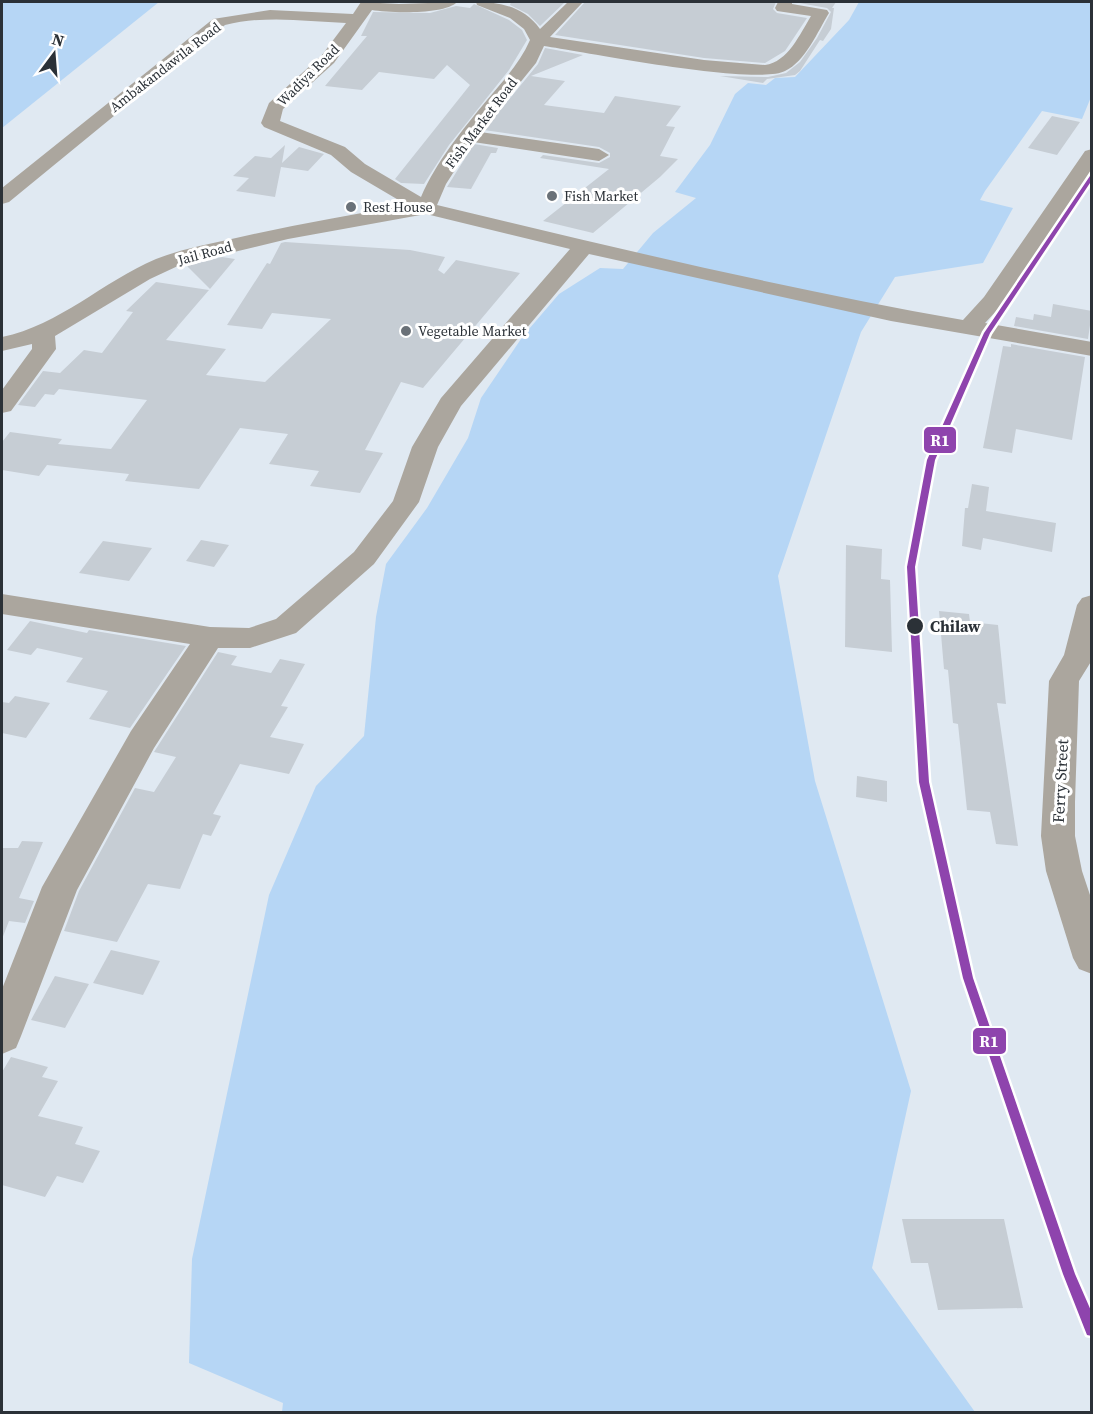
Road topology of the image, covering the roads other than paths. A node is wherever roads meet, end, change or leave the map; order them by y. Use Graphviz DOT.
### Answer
graph roads {
  1 [pos="449,2"];
  2 [pos="483,2"];
  3 [pos="576,2"];
  4 [pos="785,2"];
  5 [pos="364,8"];
  6 [pos="538,40"];
  7 [pos="469,136"];
  8 [pos="599,155"];
  9 [pos="1092,155"];
  10 [pos="2,198"];
  11 [pos="426,208"];
  12 [pos="585,245"];
  13 [pos="967,329"];
  14 [pos="43,334"];
  15 [pos="2,344"];
  16 [pos="1092,349"];
  17 [pos="2,406"];
  18 [pos="2,604"];
  19 [pos="1092,604"];
  20 [pos="210,638"];
  21 [pos="1085,656"];
  22 [pos="1092,958"];
  23 [pos="2,1036"];
  1 -- 5 [label="street, Ambakandawila Road"];
  2 -- 6 [label="street"];
  3 -- 6 [label="street, Fish Market Road"];
  4 -- 6 [label="street"];
  5 -- 10 [label="street, Ambakandawila Road"];
  5 -- 11 [label="street, Wadiya Road"];
  6 -- 7 [label="street, Fish Market Road"];
  7 -- 8 [label="street"];
  7 -- 11 [label="street, Fish Market Road"];
  9 -- 13 [label="street"];
  11 -- 12 [label="street"];
  11 -- 14 [label="street, Jail Road"];
  12 -- 13 [label="street"];
  12 -- 20 [label="street"];
  13 -- 16 [label="street"];
  14 -- 15 [label="street, Jail Road"];
  14 -- 17 [label="street"];
  18 -- 20 [label="street"];
  19 -- 21 [label="street, Ferry Street"];
  20 -- 23 [label="street"];
  21 -- 22 [label="street, Ferry Street"];
}
